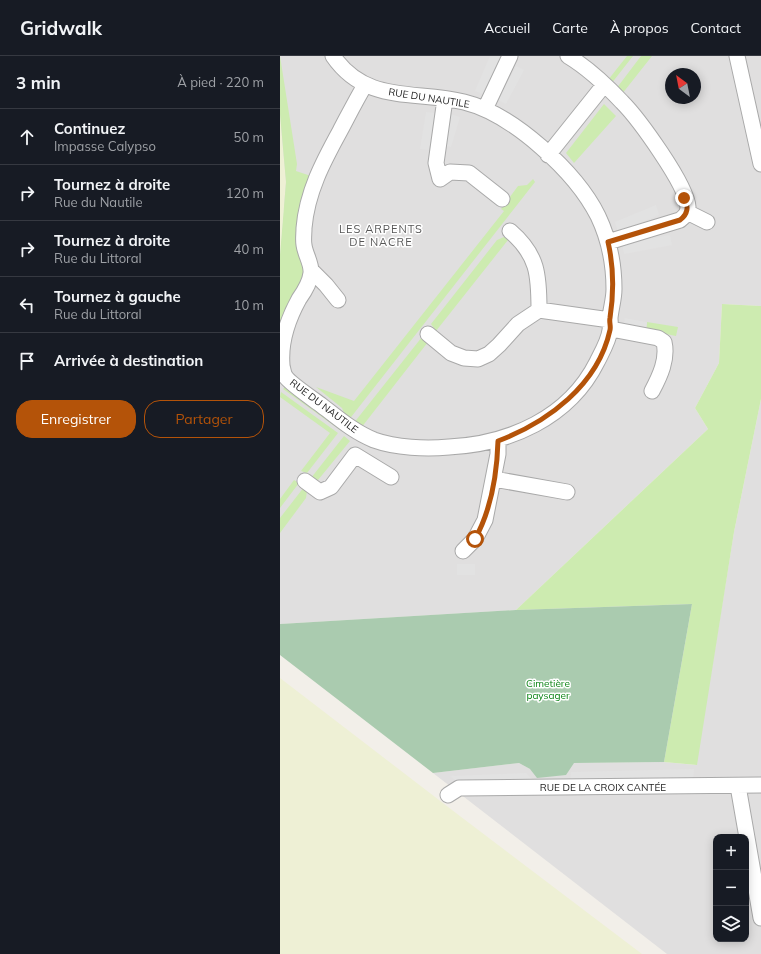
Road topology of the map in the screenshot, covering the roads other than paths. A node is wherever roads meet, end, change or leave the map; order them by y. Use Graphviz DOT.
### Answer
graph roads {
  1 [pos="333,56"];
  2 [pos="510,56"];
  3 [pos="568,56"];
  4 [pos="737,56"];
  5 [pos="365,85"];
  6 [pos="604,85"];
  7 [pos="445,99"];
  8 [pos="485,109"];
  9 [pos="548,155"];
  10 [pos="761,164"];
  11 [pos="502,199"];
  12 [pos="687,212"];
  13 [pos="707,222"];
  14 [pos="510,231"];
  15 [pos="608,242"];
  16 [pos="312,271"];
  17 [pos="338,300"];
  18 [pos="539,310"];
  19 [pos="610,324"];
  20 [pos="428,334"];
  21 [pos="283,380"];
  22 [pos="652,391"];
  23 [pos="378,441"];
  24 [pos="498,441"];
  25 [pos="368,462"];
  26 [pos="391,477"];
  27 [pos="494,479"];
  28 [pos="305,481"];
  29 [pos="567,492"];
  30 [pos="463,552"];
  31 [pos="761,785"];
  32 [pos="738,786"];
  33 [pos="448,795"];
  34 [pos="761,918"];
  1 -- 5 [label="street, RUE DU NAUTILE"];
  2 -- 8 [label="street"];
  3 -- 6 [label="street"];
  4 -- 10 [label="street"];
  5 -- 7 [label="street, RUE DU NAUTILE"];
  5 -- 16 [label="street"];
  6 -- 9 [label="street"];
  6 -- 12 [label="street"];
  7 -- 8 [label="street, RUE DU NAUTILE"];
  7 -- 11 [label="street"];
  8 -- 9 [label="street, RUE DU NAUTILE"];
  9 -- 15 [label="street, RUE DU NAUTILE"];
  12 -- 13 [label="street"];
  12 -- 15 [label="street"];
  14 -- 18 [label="street"];
  15 -- 19 [label="street, RUE DU NAUTILE"];
  16 -- 17 [label="street"];
  16 -- 21 [label="street, RUE DU NAUTILE"];
  18 -- 19 [label="street"];
  18 -- 20 [label="street"];
  19 -- 22 [label="street"];
  19 -- 24 [label="street, RUE DU NAUTILE"];
  21 -- 23 [label="street, RUE DU NAUTILE"];
  23 -- 24 [label="street, RUE DU NAUTILE"];
  23 -- 25 [label="street"];
  24 -- 27 [label="street"];
  25 -- 26 [label="street"];
  25 -- 28 [label="street"];
  27 -- 29 [label="street"];
  27 -- 30 [label="street"];
  31 -- 32 [label="street, RUE DE LA CROIX CANTÉE"];
  32 -- 33 [label="street, RUE DE LA CROIX CANTÉE"];
  32 -- 34 [label="street"];
}
